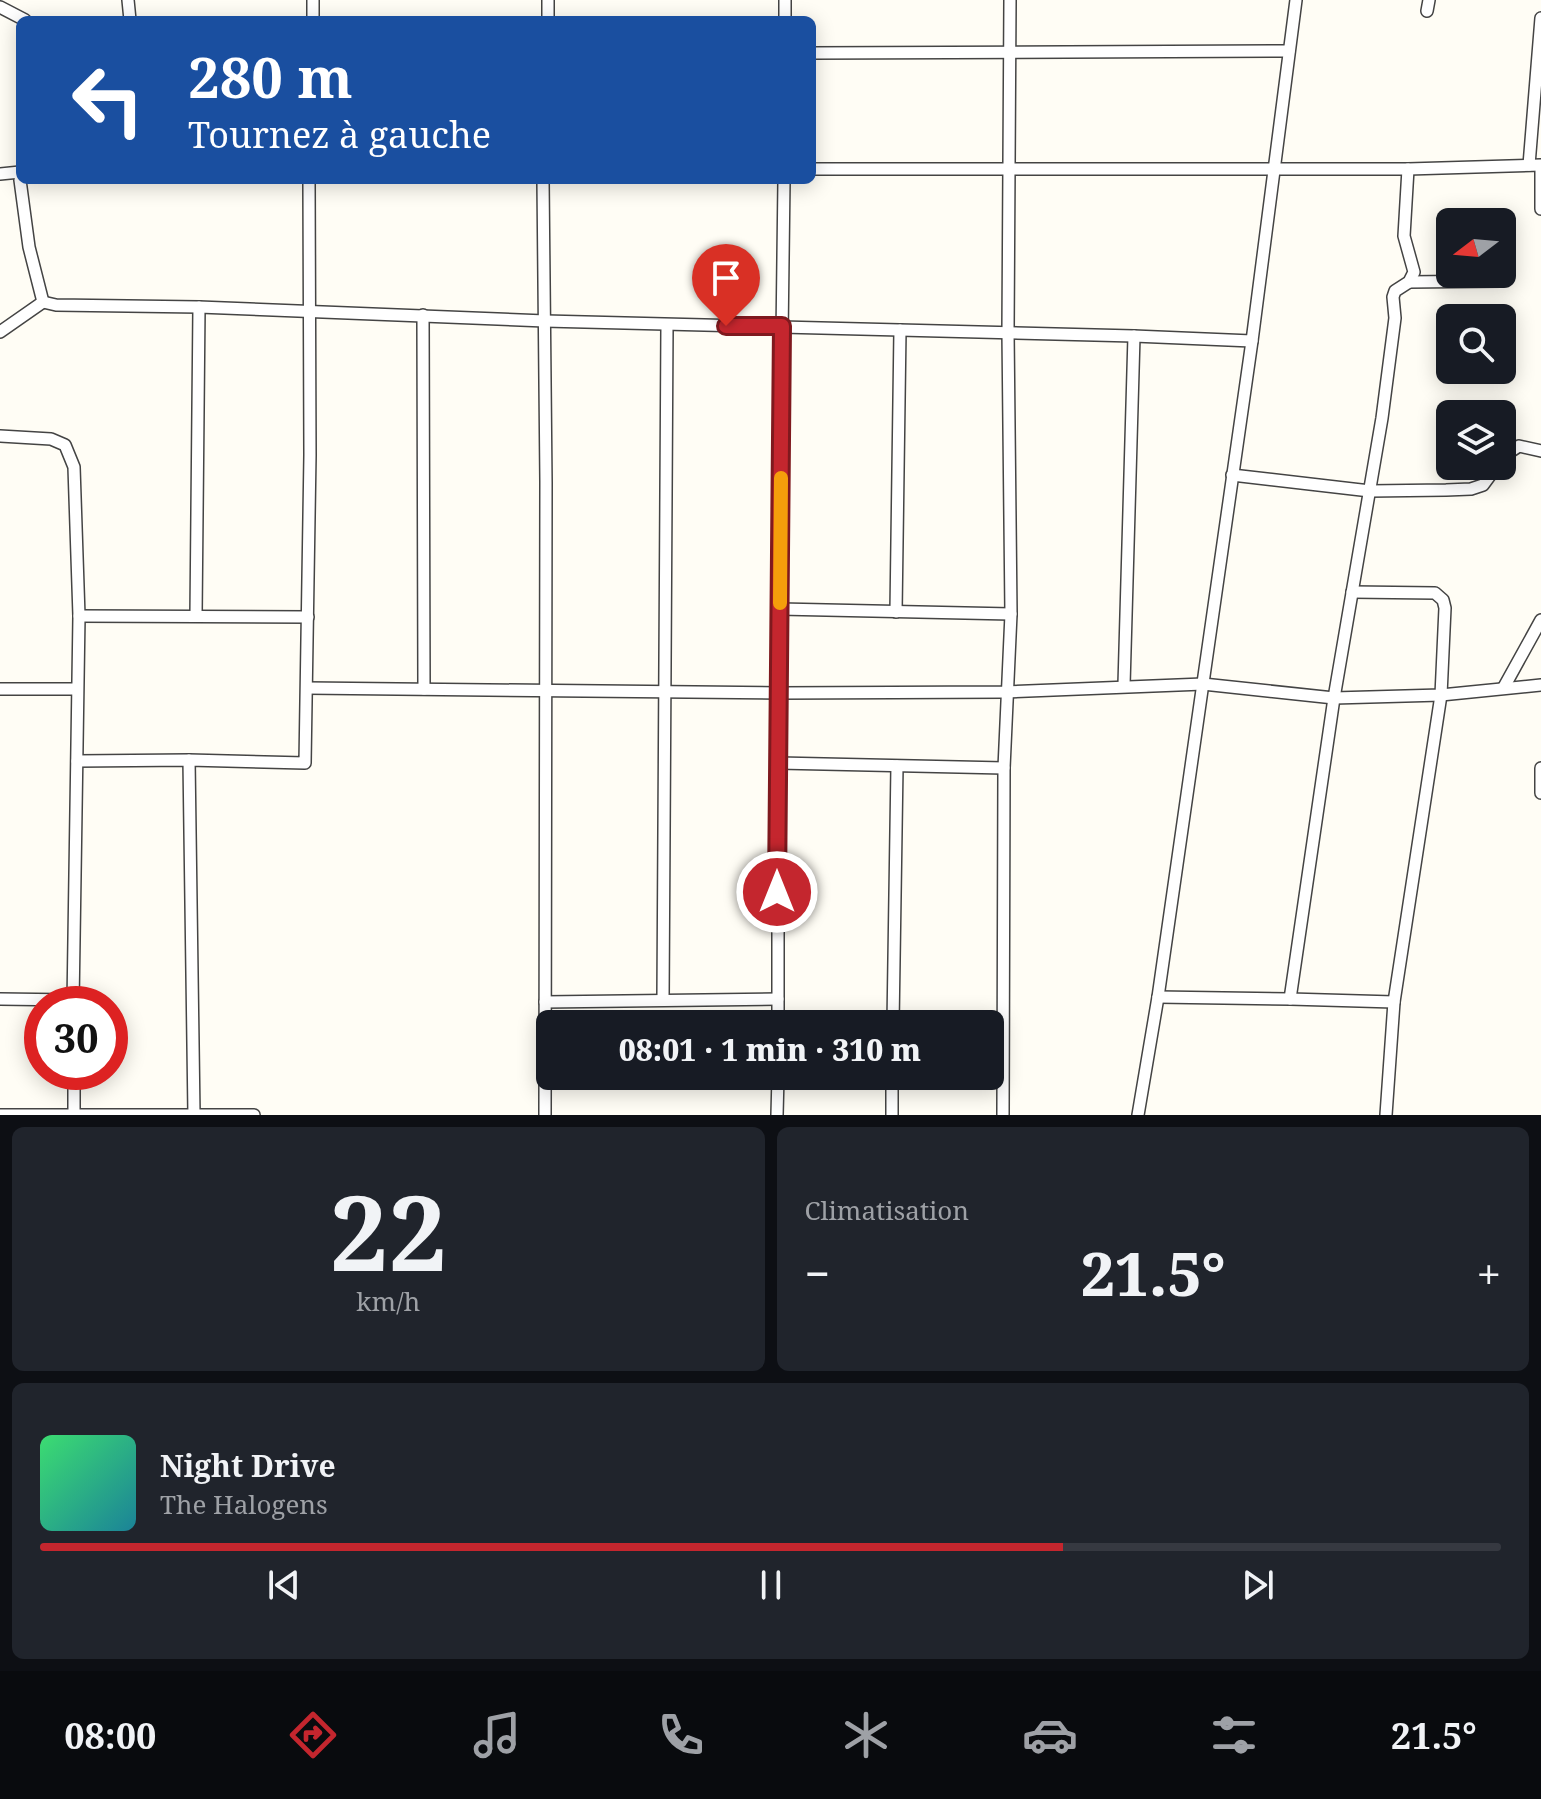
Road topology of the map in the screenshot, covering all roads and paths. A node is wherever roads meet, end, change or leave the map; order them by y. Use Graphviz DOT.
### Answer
graph roads {
  1 [pos="1010,0"];
  2 [pos="1296,0"];
  3 [pos="1541,18"];
  4 [pos="1010,51"];
  5 [pos="1289,51"];
  6 [pos="816,53"];
  7 [pos="1537,93"];
  8 [pos="1537,165"];
  9 [pos="1009,167"];
  10 [pos="1273,167"];
  11 [pos="816,169"];
  12 [pos="1408,169"];
  13 [pos="21,184"];
  14 [pos="309,184"];
  15 [pos="543,184"];
  16 [pos="784,184"];
  17 [pos="1541,209"];
  18 [pos="1409,282"];
  19 [pos="1436,282"];
  20 [pos="43,302"];
  21 [pos="199,307"];
  22 [pos="309,311"];
  23 [pos="423,315"];
  24 [pos="545,321"];
  25 [pos="667,325"];
  26 [pos="782,326"];
  27 [pos="900,330"];
  28 [pos="0,332"];
  29 [pos="1008,332"];
  30 [pos="1134,336"];
  31 [pos="1252,341"];
  32 [pos="0,436"];
  33 [pos="1516,448"];
  34 [pos="1541,451"];
  35 [pos="1232,475"];
  36 [pos="1487,480"];
  37 [pos="1370,491"];
  38 [pos="1352,592"];
  39 [pos="780,609"];
  40 [pos="896,612"];
  41 [pos="1011,614"];
  42 [pos="79,616"];
  43 [pos="196,616"];
  44 [pos="308,617"];
  45 [pos="1541,620"];
  46 [pos="1203,684"];
  47 [pos="1124,685"];
  48 [pos="1541,685"];
  49 [pos="1504,687"];
  50 [pos="307,688"];
  51 [pos="0,689"];
  52 [pos="77,689"];
  53 [pos="424,689"];
  54 [pos="546,689"];
  55 [pos="664,690"];
  56 [pos="1005,692"];
  57 [pos="780,693"];
  58 [pos="1441,695"];
  59 [pos="1334,698"];
  60 [pos="189,760"];
  61 [pos="77,761"];
  62 [pos="779,763"];
  63 [pos="897,766"];
  64 [pos="1004,768"];
  65 [pos="1541,768"];
  66 [pos="1541,793"];
  67 [pos="73,986"];
  68 [pos="1158,997"];
  69 [pos="0,999"];
  70 [pos="778,999"];
  71 [pos="1290,999"];
  72 [pos="24,1000"];
  73 [pos="663,1000"];
  74 [pos="545,1002"];
  75 [pos="1394,1002"];
  76 [pos="778,1010"];
  77 [pos="893,1010"];
  78 [pos="74,1090"];
  79 [pos="778,1090"];
  80 [pos="892,1090"];
  81 [pos="194,1114"];
  82 [pos="0,1115"];
  83 [pos="74,1115"];
  84 [pos="254,1115"];
  85 [pos="545,1115"];
  86 [pos="777,1115"];
  87 [pos="892,1115"];
  88 [pos="1003,1115"];
  89 [pos="1138,1115"];
  90 [pos="1386,1115"];
  1 -- 4 [label="street"];
  2 -- 5 [label="street"];
  3 -- 7 [label="street"];
  4 -- 5 [label="street"];
  4 -- 6 [label="street"];
  4 -- 9 [label="street"];
  5 -- 10 [label="street"];
  7 -- 8 [label="street"];
  8 -- 12 [label="street"];
  8 -- 17 [label="street"];
  9 -- 10 [label="street"];
  9 -- 11 [label="street"];
  9 -- 29 [label="street"];
  10 -- 12 [label="street"];
  10 -- 31 [label="street"];
  12 -- 18 [label="street"];
  13 -- 20 [label="street"];
  14 -- 22 [label="street"];
  15 -- 24 [label="street"];
  16 -- 26 [label="street"];
  18 -- 19 [label="street"];
  18 -- 37 [label="street"];
  20 -- 21 [label="street"];
  20 -- 28 [label="street"];
  21 -- 22 [label="street"];
  21 -- 43 [label="street"];
  22 -- 23 [label="street"];
  22 -- 44 [label="street"];
  23 -- 24 [label="street"];
  23 -- 53 [label="street"];
  24 -- 25 [label="street"];
  24 -- 54 [label="street"];
  25 -- 26 [label="street"];
  25 -- 55 [label="street"];
  26 -- 27 [label="street"];
  26 -- 39 [label="street"];
  27 -- 29 [label="street"];
  27 -- 40 [label="street"];
  29 -- 30 [label="street"];
  29 -- 41 [label="street"];
  30 -- 31 [label="street"];
  30 -- 47 [label="street"];
  31 -- 35 [label="street"];
  32 -- 42 [label="street"];
  33 -- 34 [label="street"];
  35 -- 37 [label="street"];
  35 -- 46 [label="street"];
  36 -- 37 [label="street"];
  37 -- 38 [label="street"];
  38 -- 58 [label="street"];
  38 -- 59 [label="street"];
  39 -- 40 [label="street"];
  39 -- 57 [label="street"];
  40 -- 41 [label="street"];
  41 -- 56 [label="street"];
  42 -- 43 [label="street"];
  42 -- 52 [label="street"];
  43 -- 44 [label="street"];
  44 -- 50 [label="street"];
  45 -- 49 [label="street"];
  46 -- 47 [label="street"];
  46 -- 59 [label="street"];
  46 -- 68 [label="street"];
  47 -- 56 [label="street"];
  48 -- 49 [label="street"];
  49 -- 58 [label="street"];
  50 -- 53 [label="street"];
  50 -- 60 [label="street"];
  51 -- 52 [label="street"];
  52 -- 61 [label="street"];
  53 -- 54 [label="street"];
  54 -- 55 [label="street"];
  54 -- 74 [label="street"];
  55 -- 57 [label="street"];
  55 -- 73 [label="street"];
  56 -- 57 [label="street"];
  56 -- 64 [label="street"];
  57 -- 62 [label="street"];
  58 -- 59 [label="street"];
  58 -- 75 [label="street"];
  59 -- 71 [label="street"];
  60 -- 61 [label="street"];
  60 -- 81 [label="street"];
  61 -- 67 [label="street"];
  62 -- 63 [label="street"];
  62 -- 70 [label="street"];
  63 -- 64 [label="street"];
  63 -- 77 [label="street"];
  64 -- 88 [label="street"];
  65 -- 66 [label="street"];
  68 -- 71 [label="street"];
  68 -- 89 [label="street"];
  69 -- 72 [label="street"];
  70 -- 73 [label="street"];
  70 -- 76 [label="street"];
  71 -- 75 [label="street"];
  73 -- 74 [label="street"];
  74 -- 85 [label="street"];
  75 -- 90 [label="street"];
  78 -- 83 [label="street"];
  79 -- 86 [label="street"];
  80 -- 87 [label="street"];
  81 -- 83 [label="street"];
  81 -- 84 [label="street"];
  82 -- 83 [label="street"];
}
